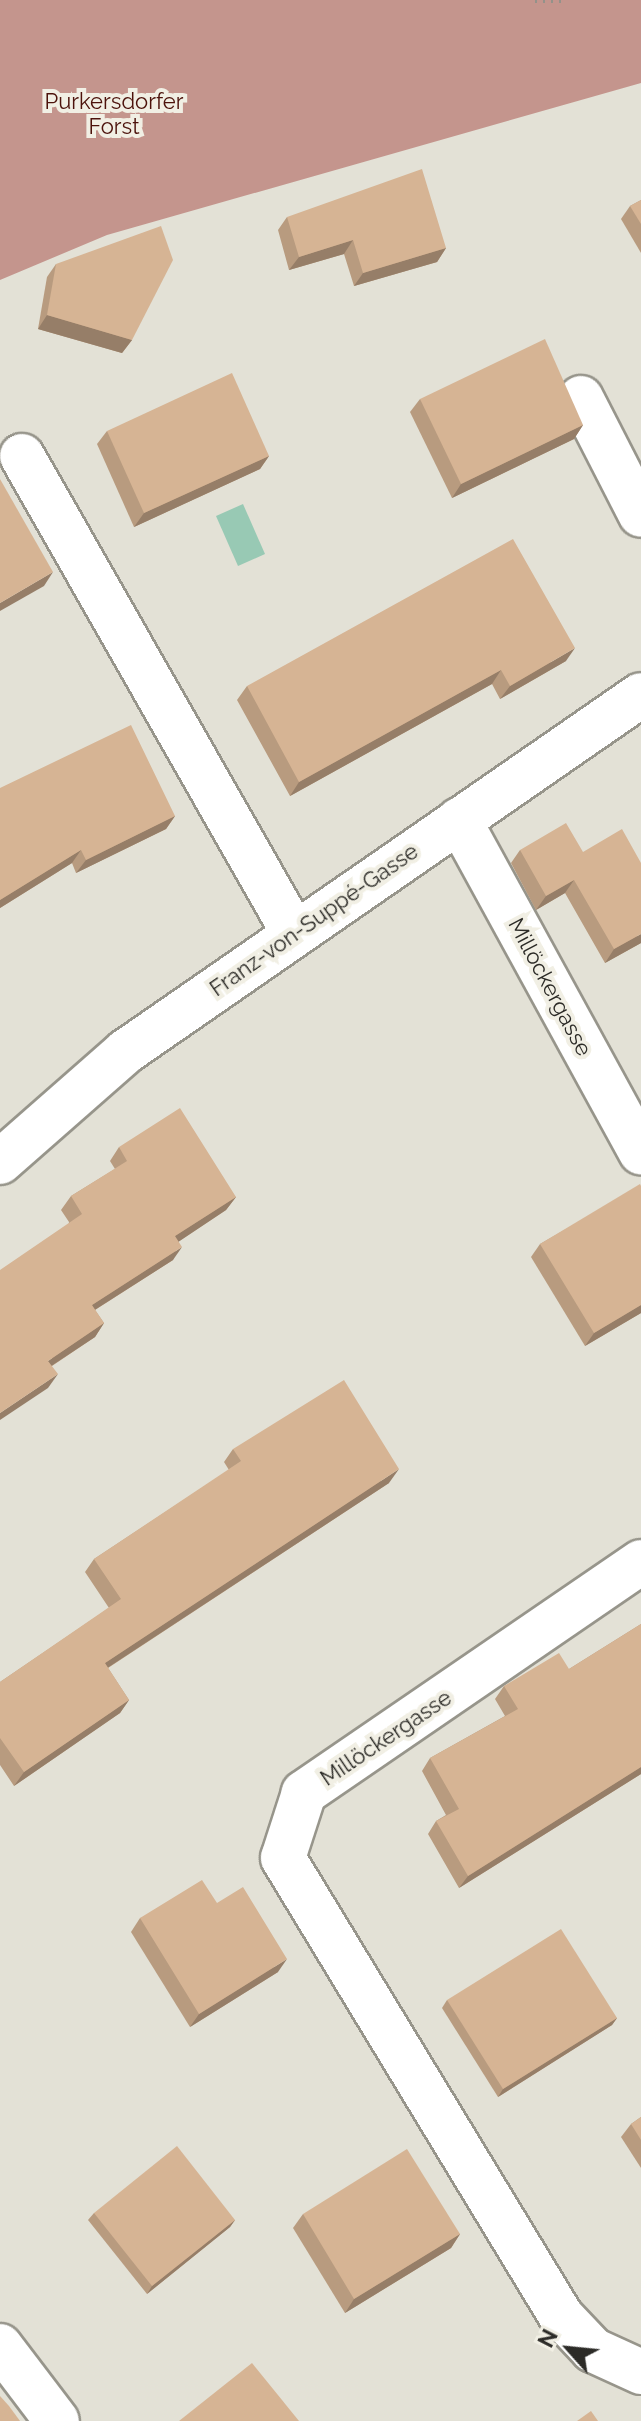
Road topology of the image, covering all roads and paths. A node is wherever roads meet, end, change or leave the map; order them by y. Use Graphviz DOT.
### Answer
graph roads {
  1 [pos="535,0"];
  2 [pos="561,0"];
  3 [pos="581,398"];
  4 [pos="22,456"];
  5 [pos="641,515"];
  6 [pos="641,695"];
  7 [pos="459,820"];
  8 [pos="294,933"];
  9 [pos="641,1153"];
  10 [pos="0,1162"];
  11 [pos="641,1562"];
  12 [pos="0,2346"];
  13 [pos="641,2372"];
  14 [pos="57,2421"];
  1 -- 2 [label="path"];
  3 -- 5 [label="street"];
  4 -- 8 [label="street"];
  6 -- 7 [label="street, Franz-von-Suppé-Gasse"];
  7 -- 8 [label="street, Franz-von-Suppé-Gasse"];
  7 -- 9 [label="street, Millöckergasse"];
  8 -- 10 [label="street, Franz-von-Suppé-Gasse"];
  11 -- 13 [label="street, Millöckergasse"];
  12 -- 14 [label="street"];
}
